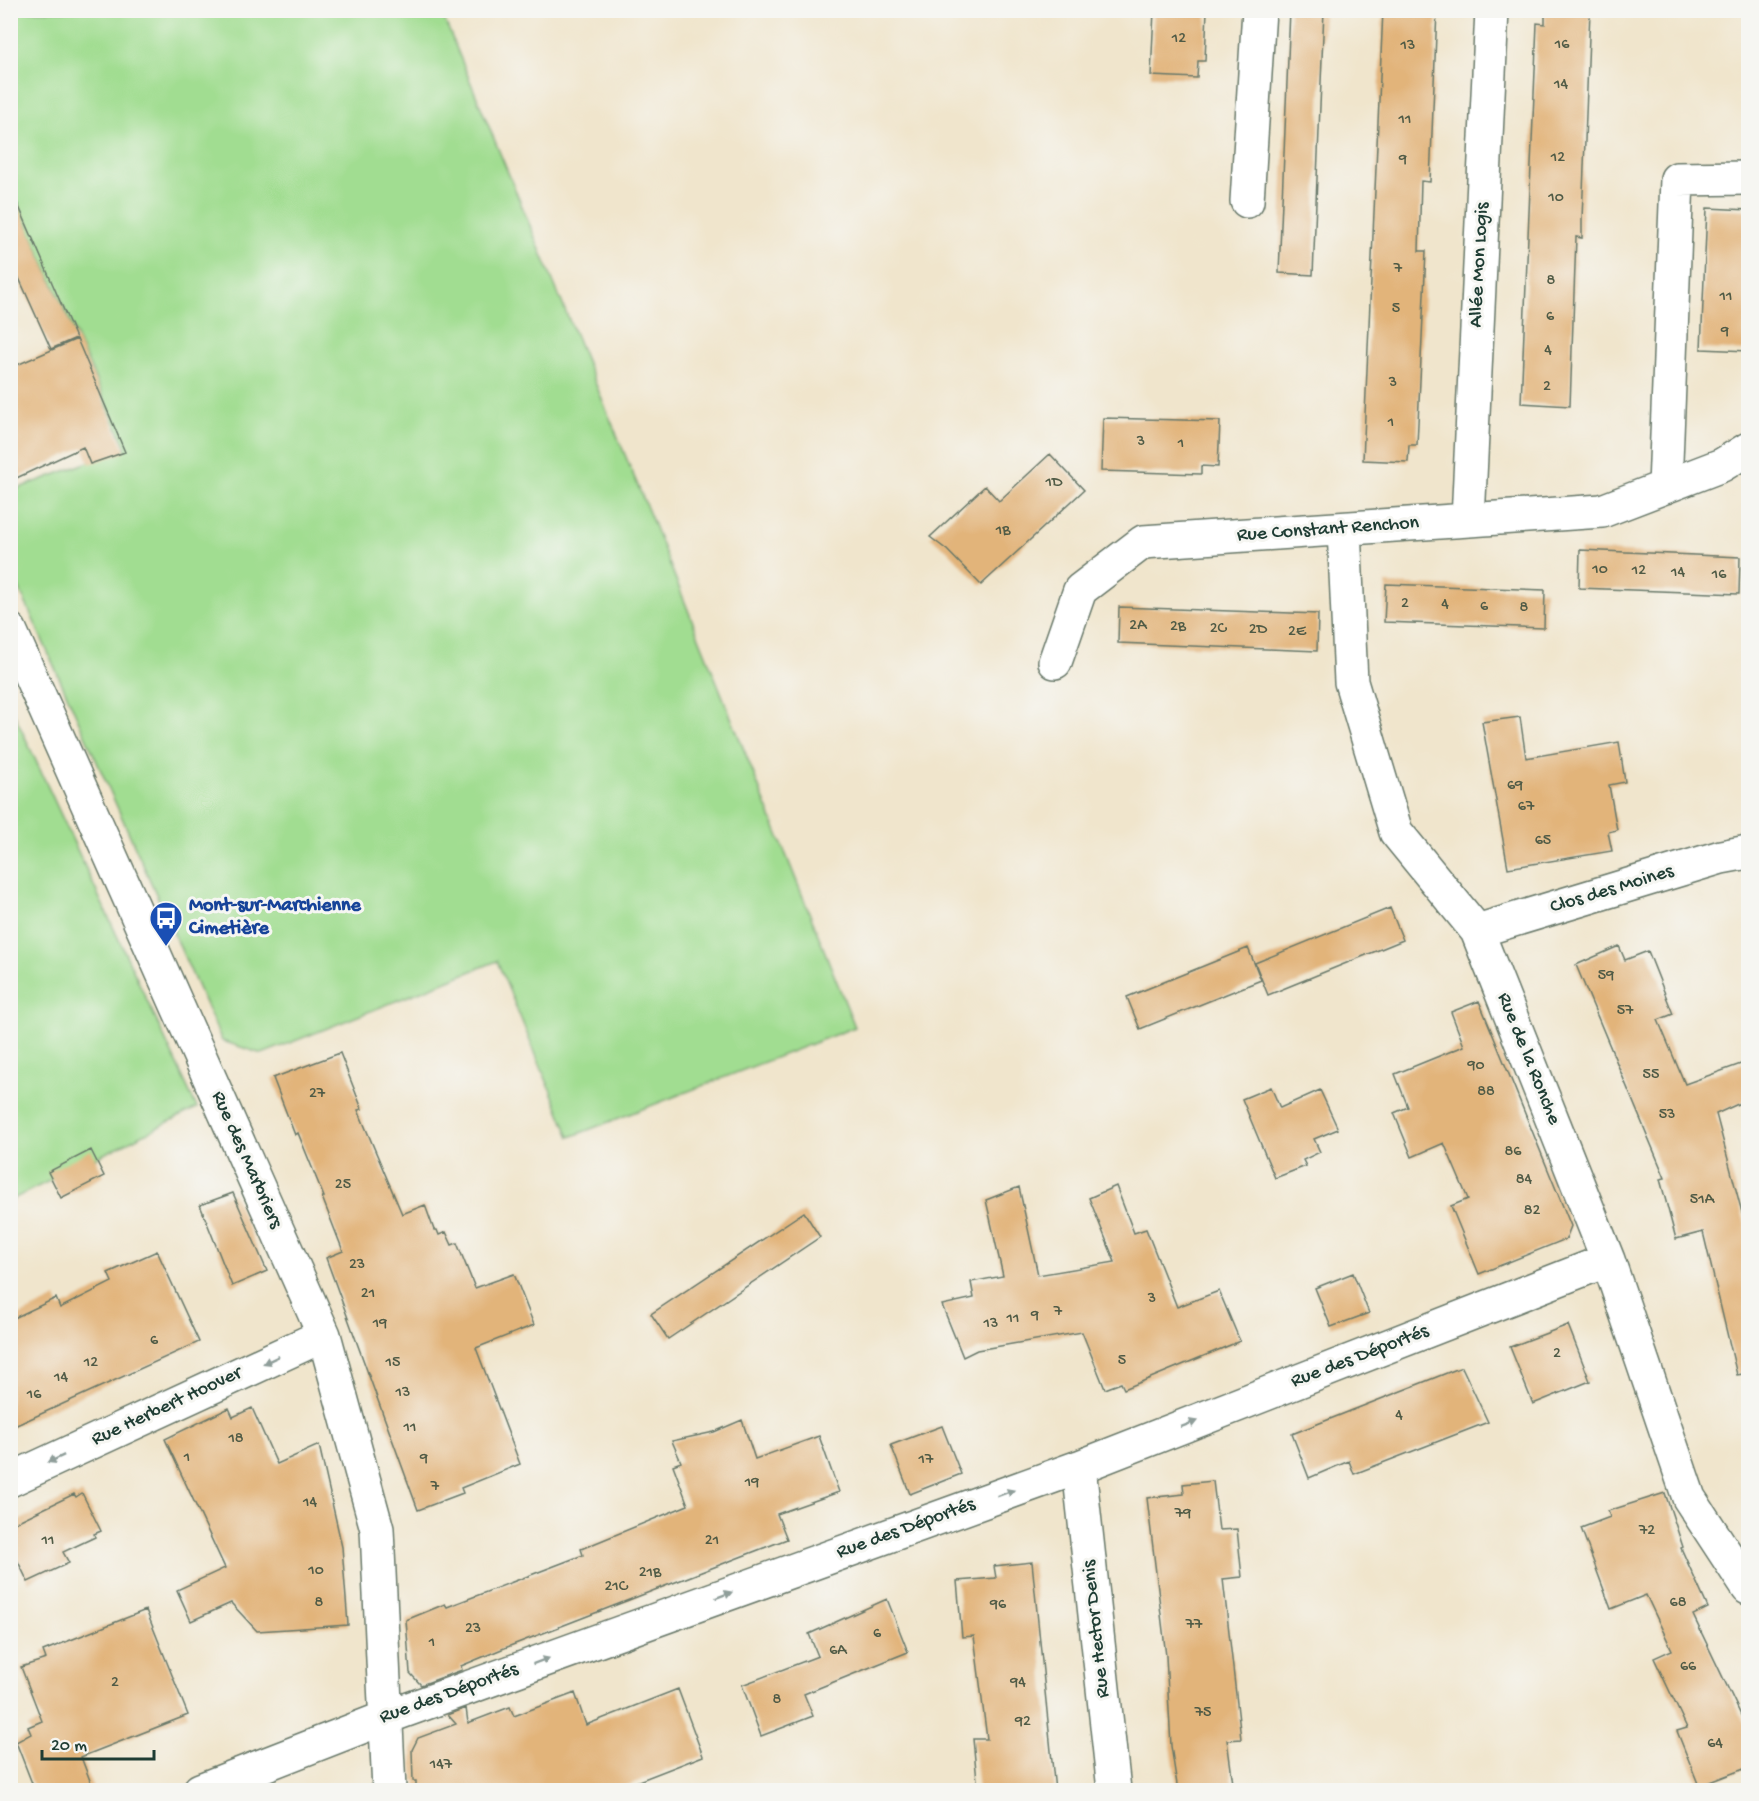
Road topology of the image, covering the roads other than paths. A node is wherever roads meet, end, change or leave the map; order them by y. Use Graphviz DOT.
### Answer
graph roads {
  1 [pos="1258,10"];
  2 [pos="1492,10"];
  3 [pos="1749,178"];
  4 [pos="1247,201"];
  5 [pos="1749,449"];
  6 [pos="1665,487"];
  7 [pos="1468,520"];
  8 [pos="1344,529"];
  9 [pos="10,630"];
  10 [pos="1055,662"];
  11 [pos="1749,852"];
  12 [pos="1476,931"];
  13 [pos="1608,1260"];
  14 [pos="324,1335"];
  15 [pos="1079,1467"];
  16 [pos="10,1480"];
  17 [pos="1749,1588"];
  18 [pos="387,1716"];
  19 [pos="200,1791"];
  20 [pos="389,1791"];
  21 [pos="1114,1791"];
  1 -- 4 [label="street"];
  2 -- 7 [label="street, Allée Mon Logis"];
  3 -- 6 [label="street"];
  5 -- 6 [label="street, Rue Constant Renchon"];
  6 -- 7 [label="street, Rue Constant Renchon"];
  7 -- 8 [label="street, Rue Constant Renchon"];
  8 -- 10 [label="street, Rue Constant Renchon"];
  8 -- 12 [label="street, Rue de la Ronche"];
  9 -- 14 [label="street, Rue des Marbriers"];
  11 -- 12 [label="street, Clos des Moines"];
  12 -- 13 [label="street, Rue de la Ronche"];
  15 -- 13 [label="street, Rue des Déportés, one-way"];
  13 -- 17 [label="street, Rue de la Ronche"];
  14 -- 16 [label="street, Rue Herbert Hoover, one-way"];
  14 -- 18 [label="street, Rue des Marbriers"];
  18 -- 15 [label="street, Rue des Déportés, one-way"];
  15 -- 21 [label="street, Rue Hector Denis"];
  18 -- 19 [label="street, Rue des Déportés"];
  18 -- 20 [label="street, Rue des Marbriers"];
}
